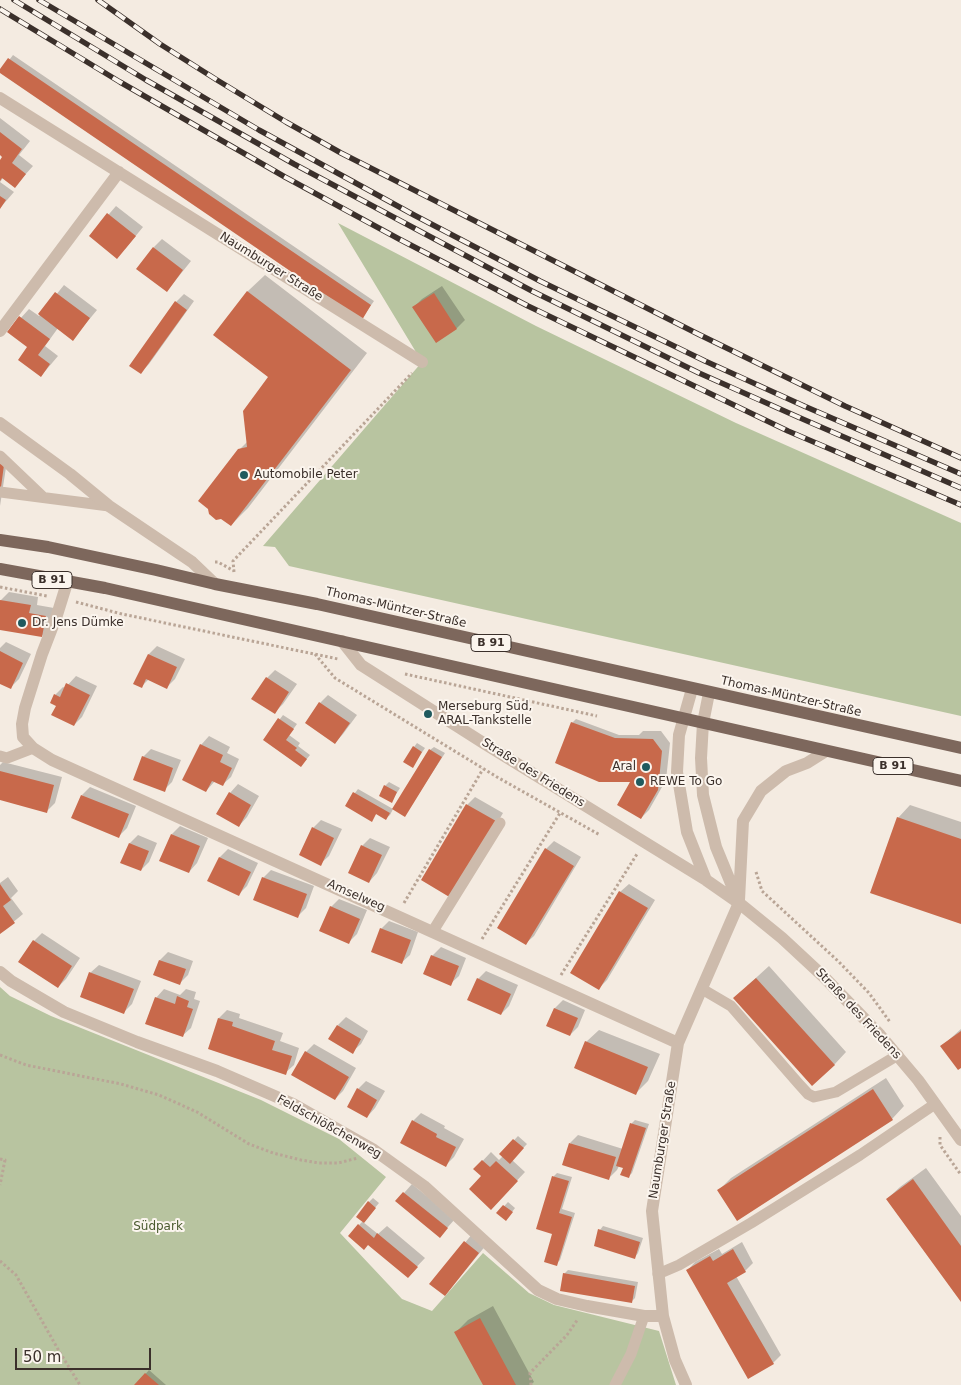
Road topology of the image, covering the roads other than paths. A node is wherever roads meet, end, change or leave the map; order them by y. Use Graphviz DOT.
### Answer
graph roads {
  1 [pos="0,98"];
  2 [pos="119,172"];
  3 [pos="0,331"];
  4 [pos="422,362"];
  5 [pos="0,424"];
  6 [pos="0,456"];
  7 [pos="0,492"];
  8 [pos="43,497"];
  9 [pos="109,506"];
  10 [pos="0,540"];
  11 [pos="0,569"];
  12 [pos="67,583"];
  13 [pos="215,584"];
  14 [pos="342,642"];
  15 [pos="692,689"];
  16 [pos="709,693"];
  17 [pos="683,718"];
  18 [pos="703,723"];
  19 [pos="34,748"];
  20 [pos="961,748"];
  21 [pos="826,751"];
  22 [pos="0,756"];
  23 [pos="961,781"];
  24 [pos="500,824"];
  25 [pos="706,880"];
  26 [pos="739,903"];
  27 [pos="433,931"];
  28 [pos="0,972"];
  29 [pos="702,989"];
  30 [pos="678,1043"];
  31 [pos="898,1056"];
  32 [pos="935,1104"];
  33 [pos="961,1140"];
  34 [pos="658,1274"];
  35 [pos="644,1316"];
  36 [pos="663,1316"];
  37 [pos="615,1385"];
  38 [pos="686,1385"];
  1 -- 2 [label="street, Naumburger Straße"];
  2 -- 3 [label="street"];
  2 -- 4 [label="street, Naumburger Straße"];
  5 -- 9 [label="street"];
  6 -- 8 [label="lane"];
  7 -- 8 [label="lane"];
  8 -- 9 [label="lane"];
  9 -- 13 [label="street"];
  10 -- 13 [label="main road, Thomas-Müntzer-Straße / B 91"];
  11 -- 12 [label="main road, B 91"];
  12 -- 14 [label="main road, B 91"];
  12 -- 19 [label="street, Amselweg"];
  13 -- 15 [label="main road, Thomas-Müntzer-Straße / B 91"];
  14 -- 17 [label="main road, B 91"];
  14 -- 25 [label="street, Straße des Friedens"];
  15 -- 16 [label="main road, Thomas-Müntzer-Straße / B 91"];
  15 -- 17 [label="street"];
  16 -- 18 [label="street, Straße des Friedens"];
  16 -- 20 [label="main road, Thomas-Müntzer-Straße / B 91"];
  17 -- 18 [label="main road, B 91"];
  17 -- 25 [label="street"];
  18 -- 21 [label="main road, B 91"];
  18 -- 26 [label="street, Straße des Friedens"];
  19 -- 22 [label="lane"];
  19 -- 27 [label="street, Amselweg"];
  21 -- 23 [label="main road, B 91"];
  21 -- 26 [label="street"];
  24 -- 27 [label="lane"];
  25 -- 26 [label="street, Straße des Friedens"];
  26 -- 29 [label="street, Naumburger Straße"];
  26 -- 31 [label="street, Straße des Friedens"];
  27 -- 30 [label="street, Amselweg"];
  28 -- 35 [label="street, Feldschlößchenweg"];
  29 -- 30 [label="street, Naumburger Straße"];
  29 -- 31 [label="lane"];
  30 -- 34 [label="street, Naumburger Straße"];
  31 -- 32 [label="street, Straße des Friedens"];
  32 -- 33 [label="street, Straße des Friedens"];
  32 -- 34 [label="lane"];
  34 -- 36 [label="street, Naumburger Straße"];
  35 -- 36 [label="street, Feldschlößchenweg"];
  35 -- 37 [label="lane"];
  36 -- 38 [label="street, Naumburger Straße"];
}
